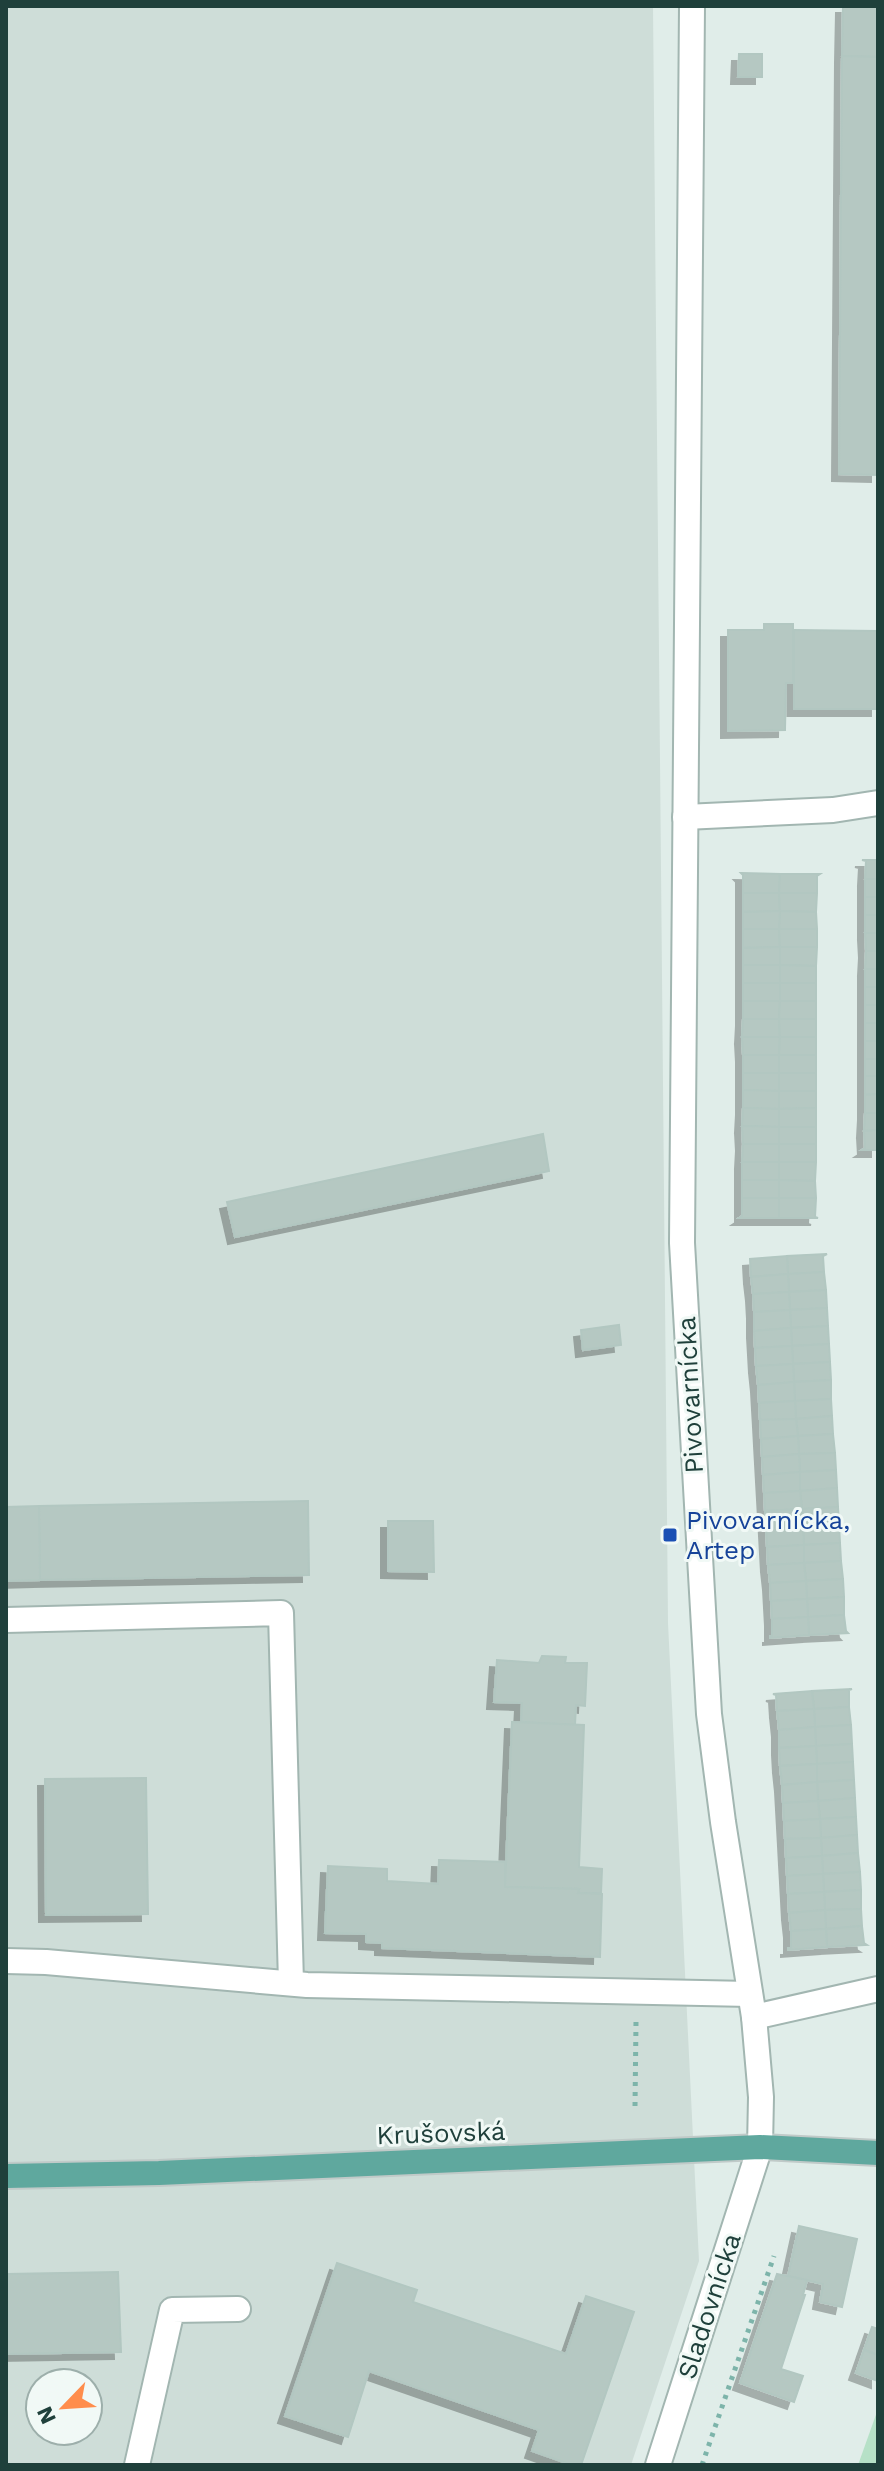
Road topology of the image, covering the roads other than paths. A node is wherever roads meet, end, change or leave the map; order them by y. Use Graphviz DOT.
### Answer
graph roads {
  1 [pos="692,6"];
  2 [pos="878,803"];
  3 [pos="685,817"];
  4 [pos="6,1620"];
  5 [pos="6,1961"];
  6 [pos="291,1983"];
  7 [pos="878,1989"];
  8 [pos="752,2005"];
  9 [pos="760,2147"];
  10 [pos="878,2153"];
  11 [pos="6,2176"];
  12 [pos="238,2309"];
  13 [pos="137,2465"];
  14 [pos="658,2465"];
  1 -- 3 [label="street, Pivovarnícka"];
  2 -- 3 [label="street"];
  3 -- 8 [label="street, Pivovarnícka"];
  4 -- 6 [label="street"];
  5 -- 6 [label="street"];
  6 -- 8 [label="street"];
  7 -- 8 [label="street"];
  8 -- 9 [label="street, Pivovarnícka"];
  9 -- 10 [label="main road, Krušovská"];
  9 -- 11 [label="main road, Krušovská"];
  9 -- 14 [label="street, Sladovnícka"];
  12 -- 13 [label="street"];
}
